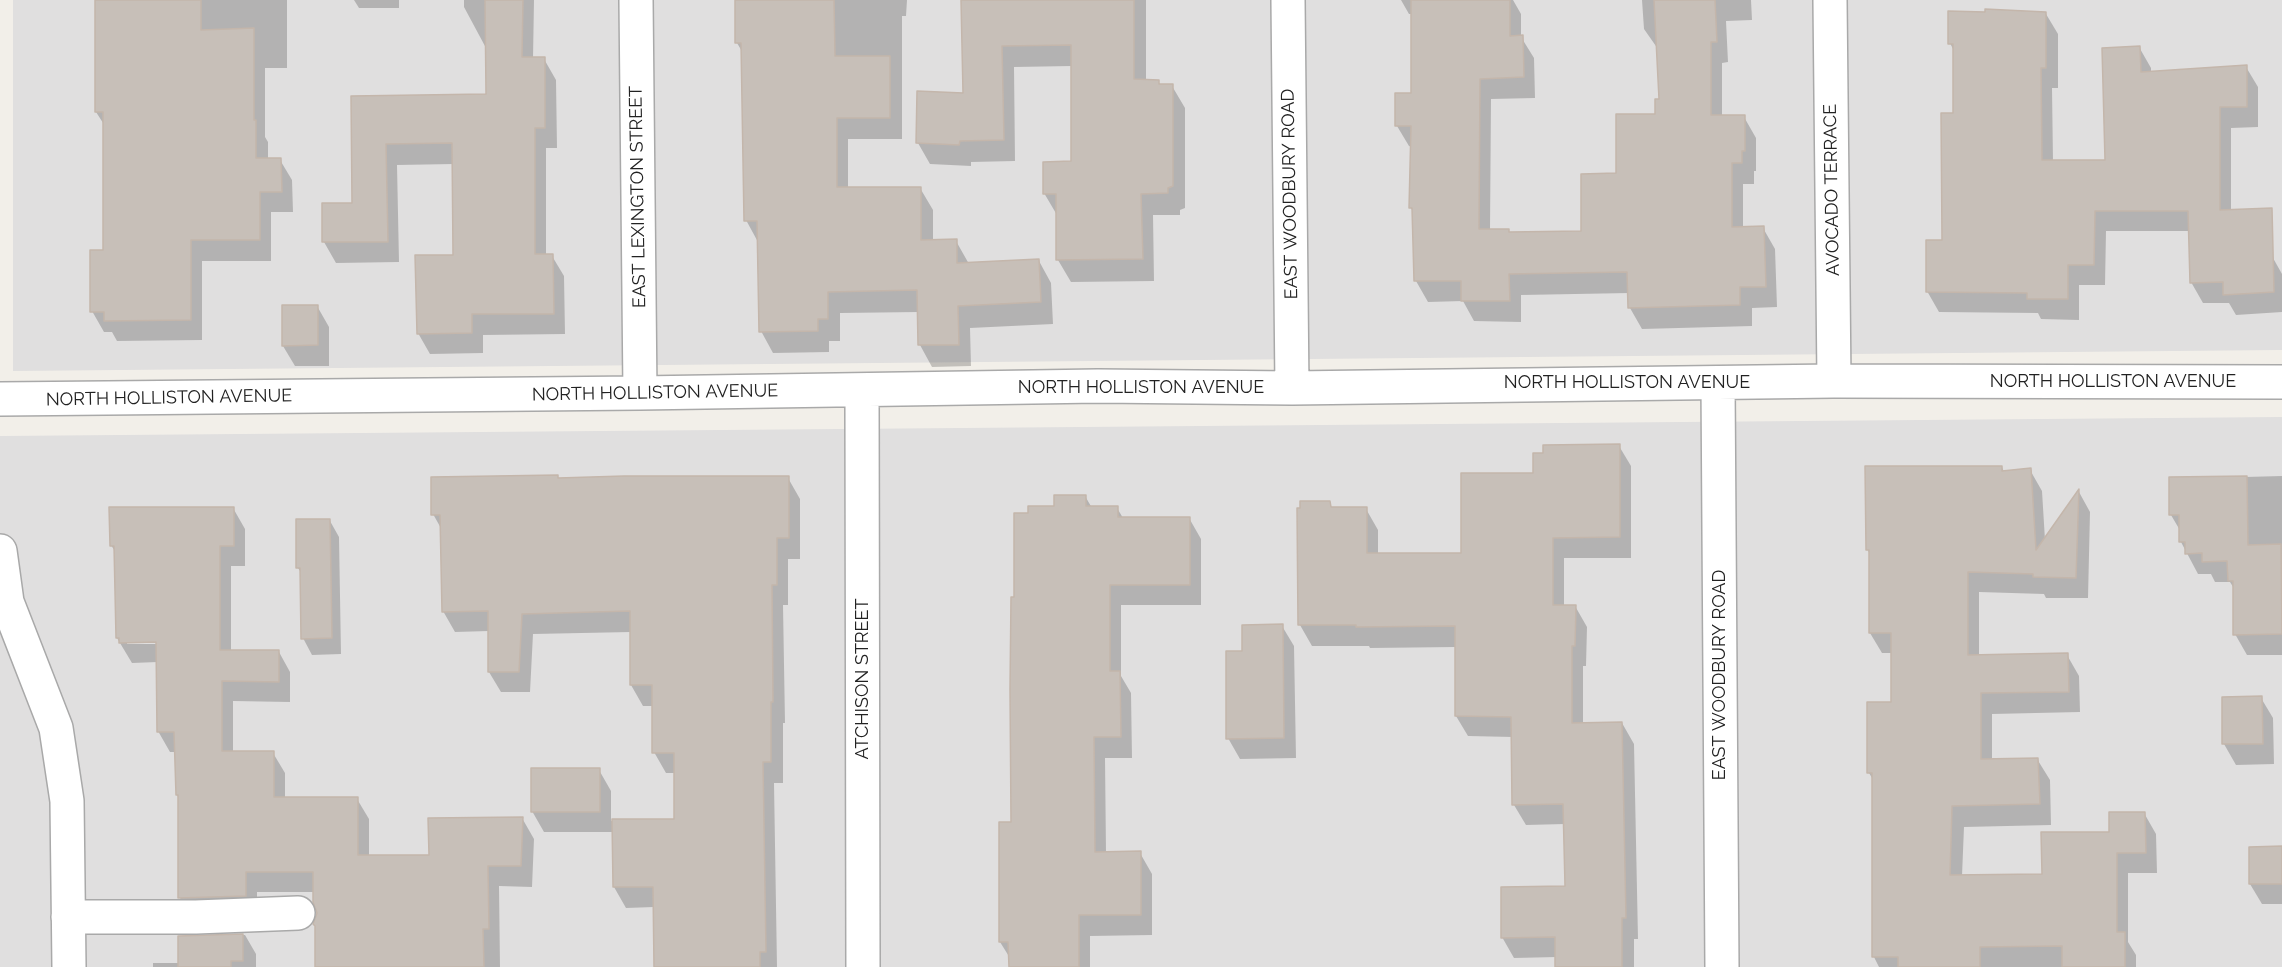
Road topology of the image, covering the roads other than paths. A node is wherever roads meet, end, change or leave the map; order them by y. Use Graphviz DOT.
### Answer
graph roads {
  1 [pos="636,0"];
  2 [pos="1288,0"];
  3 [pos="1830,0"];
  4 [pos="1834,381"];
  5 [pos="2282,382"];
  6 [pos="1718,383"];
  7 [pos="1292,388"];
  8 [pos="862,390"];
  9 [pos="640,393"];
  10 [pos="0,399"];
  11 [pos="0,551"];
  12 [pos="298,913"];
  13 [pos="68,917"];
  14 [pos="69,967"];
  15 [pos="863,967"];
  16 [pos="1722,967"];
  1 -- 9 [label="street, EAST LEXINGTON STREET"];
  2 -- 7 [label="street, EAST WOODBURY ROAD"];
  3 -- 4 [label="street, AVOCADO TERRACE"];
  4 -- 5 [label="street, NORTH HOLLISTON AVENUE"];
  4 -- 6 [label="street, NORTH HOLLISTON AVENUE"];
  6 -- 7 [label="street, NORTH HOLLISTON AVENUE"];
  6 -- 16 [label="street, EAST WOODBURY ROAD"];
  7 -- 8 [label="street, NORTH HOLLISTON AVENUE"];
  8 -- 9 [label="street, NORTH HOLLISTON AVENUE"];
  8 -- 15 [label="street, ATCHISON STREET"];
  9 -- 10 [label="street, NORTH HOLLISTON AVENUE"];
  11 -- 13 [label="street"];
  12 -- 13 [label="street"];
  13 -- 14 [label="street"];
}
